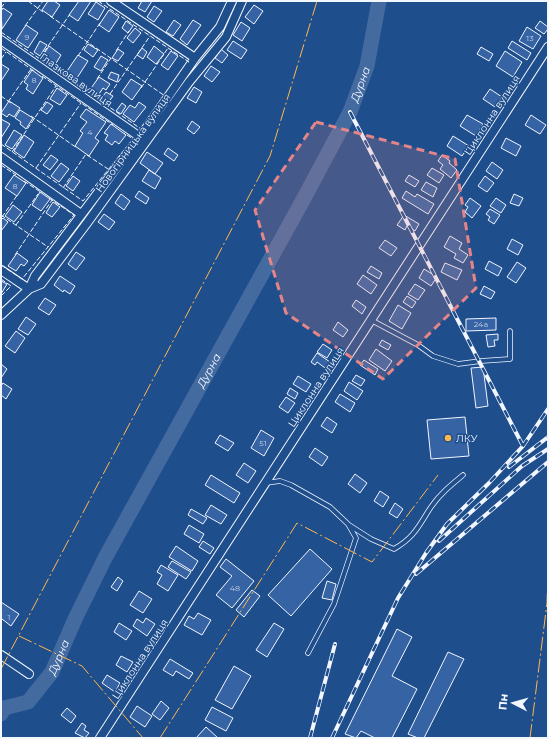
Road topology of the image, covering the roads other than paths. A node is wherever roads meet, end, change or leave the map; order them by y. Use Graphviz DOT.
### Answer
graph roads {
  1 [pos="111,1"];
  2 [pos="232,1"];
  3 [pos="242,1"];
  4 [pos="1,40"];
  5 [pos="548,47"];
  6 [pos="195,58"];
  7 [pos="140,137"];
  8 [pos="1,157"];
  9 [pos="81,214"];
  10 [pos="1,270"];
  11 [pos="29,290"];
  12 [pos="1,315"];
  13 [pos="371,320"];
  14 [pos="510,331"];
  15 [pos="463,475"];
  16 [pos="265,483"];
  17 [pos="348,524"];
  18 [pos="308,653"];
  19 [pos="1,655"];
  20 [pos="29,674"];
  21 [pos="100,738"];
  1 -- 6 [label="street"];
  2 -- 6 [label="street, Новогірницька вулиця"];
  3 -- 11 [label="street, Новогірницька вулиця"];
  4 -- 7 [label="street, Глазкова вулиця"];
  5 -- 13 [label="street, Циклонна вулиця"];
  6 -- 7 [label="street, Новогірницька вулиця"];
  7 -- 9 [label="street, Новогірницька вулиця"];
  8 -- 9 [label="street"];
  9 -- 11 [label="street, Новогірницька вулиця"];
  10 -- 11 [label="street"];
  11 -- 12 [label="street, Новогірницька вулиця"];
  13 -- 14 [label="lane"];
  13 -- 16 [label="street, Циклонна вулиця"];
  15 -- 17 [label="lane"];
  16 -- 17 [label="lane"];
  16 -- 21 [label="street, Циклонна вулиця"];
  17 -- 18 [label="lane"];
  19 -- 20 [label="street"];
}
